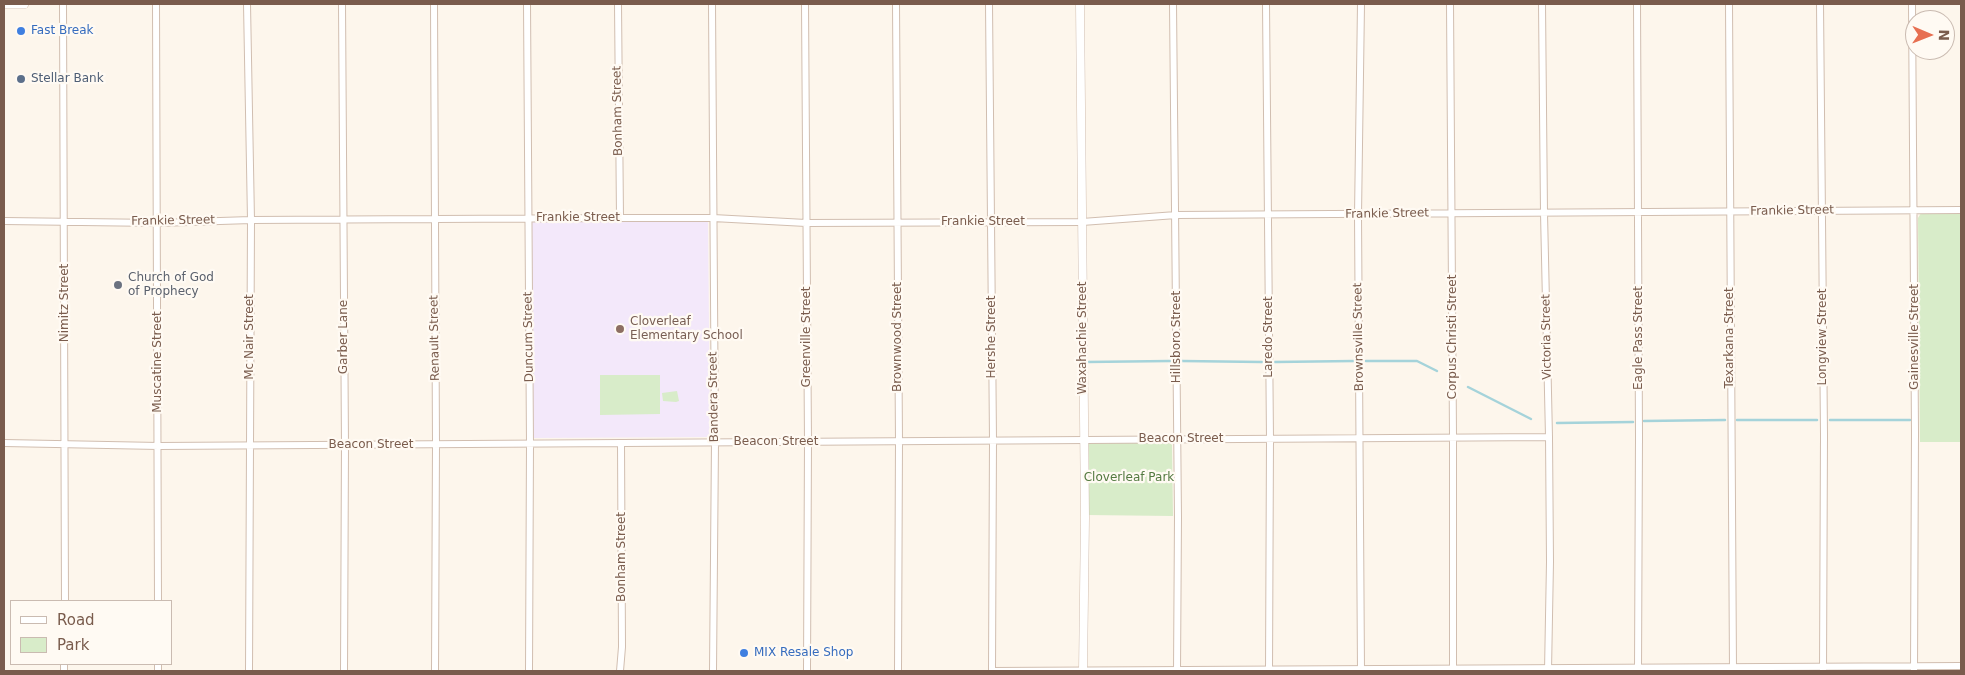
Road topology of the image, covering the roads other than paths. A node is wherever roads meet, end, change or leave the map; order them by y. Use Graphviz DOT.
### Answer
graph roads {
  1 [pos="4,4"];
  2 [pos="24,4"];
  3 [pos="63,4"];
  4 [pos="156,4"];
  5 [pos="247,4"];
  6 [pos="342,4"];
  7 [pos="434,4"];
  8 [pos="526,4"];
  9 [pos="618,4"];
  10 [pos="712,4"];
  11 [pos="805,4"];
  12 [pos="896,4"];
  13 [pos="989,4"];
  14 [pos="1080,4"];
  15 [pos="1173,4"];
  16 [pos="1266,4"];
  17 [pos="1361,4"];
  18 [pos="1450,4"];
  19 [pos="1542,4"];
  20 [pos="1637,4"];
  21 [pos="1729,4"];
  22 [pos="1820,4"];
  23 [pos="1912,4"];
  24 [pos="1914,210"];
  25 [pos="1961,210"];
  26 [pos="1822,211"];
  27 [pos="1638,212"];
  28 [pos="1729,212"];
  29 [pos="1452,213"];
  30 [pos="1544,213"];
  31 [pos="1268,214"];
  32 [pos="1176,215"];
  33 [pos="1358,215"];
  34 [pos="620,218"];
  35 [pos="713,218"];
  36 [pos="434,219"];
  37 [pos="527,219"];
  38 [pos="251,220"];
  39 [pos="343,220"];
  40 [pos="4,222"];
  41 [pos="64,222"];
  42 [pos="158,222"];
  43 [pos="991,222"];
  44 [pos="1082,222"];
  45 [pos="806,223"];
  46 [pos="897,223"];
  47 [pos="1453,436"];
  48 [pos="1549,436"];
  49 [pos="1270,438"];
  50 [pos="1360,438"];
  51 [pos="1178,439"];
  52 [pos="993,440"];
  53 [pos="1084,440"];
  54 [pos="899,441"];
  55 [pos="714,442"];
  56 [pos="808,442"];
  57 [pos="4,443"];
  58 [pos="66,443"];
  59 [pos="621,443"];
  60 [pos="436,444"];
  61 [pos="530,444"];
  62 [pos="345,445"];
  63 [pos="159,446"];
  64 [pos="250,446"];
  65 [pos="65,600"];
  66 [pos="158,600"];
  67 [pos="1961,666"];
  68 [pos="1453,669"];
  69 [pos="1638,669"];
  70 [pos="1733,669"];
  71 [pos="1823,669"];
  72 [pos="1914,669"];
  73 [pos="1269,670"];
  74 [pos="1361,670"];
  75 [pos="1548,670"];
  76 [pos="249,671"];
  77 [pos="344,671"];
  78 [pos="435,671"];
  79 [pos="528,671"];
  80 [pos="620,671"];
  81 [pos="713,671"];
  82 [pos="807,671"];
  83 [pos="898,671"];
  84 [pos="992,671"];
  85 [pos="1083,671"];
  86 [pos="1177,671"];
  1 -- 2 [label="main road"];
  3 -- 41 [label="street, Nimitz Street"];
  4 -- 42 [label="street, Muscatine Street"];
  5 -- 38 [label="street, Mc Nair Street"];
  6 -- 39 [label="street, Garber Lane"];
  7 -- 36 [label="street, Renault Street"];
  8 -- 37 [label="street, Duncum Street"];
  9 -- 34 [label="street, Bonham Street"];
  10 -- 35 [label="street, Bandera Street"];
  11 -- 45 [label="street, Greenville Street"];
  12 -- 46 [label="street, Brownwood Street"];
  13 -- 43 [label="street, Hershe Street"];
  14 -- 44 [label="street, Waxahachie Street"];
  15 -- 32 [label="street, Hillsboro Street"];
  16 -- 31 [label="street, Laredo Street"];
  17 -- 33 [label="street, Brownsville Street"];
  18 -- 29 [label="street, Corpus Christi Street"];
  19 -- 30 [label="street, Victoria Street"];
  20 -- 27 [label="street, Eagle Pass Street"];
  21 -- 28 [label="street, Texarkana Street"];
  22 -- 26 [label="street, Longview Street"];
  23 -- 24 [label="street, Gainesville Street"];
  24 -- 25 [label="street, Frankie Street"];
  24 -- 26 [label="street, Frankie Street"];
  24 -- 72 [label="street, Gainesville Street"];
  26 -- 28 [label="street, Frankie Street"];
  26 -- 71 [label="street, Longview Street"];
  27 -- 28 [label="street, Frankie Street"];
  27 -- 30 [label="street, Frankie Street"];
  27 -- 69 [label="street, Eagle Pass Street"];
  28 -- 70 [label="street, Texarkana Street"];
  29 -- 30 [label="street, Frankie Street"];
  29 -- 33 [label="street, Frankie Street"];
  29 -- 47 [label="street, Corpus Christi Street"];
  30 -- 48 [label="street, Victoria Street"];
  31 -- 32 [label="street, Frankie Street"];
  31 -- 33 [label="street, Frankie Street"];
  31 -- 49 [label="street, Laredo Street"];
  32 -- 44 [label="street, Frankie Street"];
  32 -- 51 [label="street, Hillsboro Street"];
  33 -- 50 [label="street, Brownsville Street"];
  34 -- 35 [label="street, Frankie Street"];
  34 -- 37 [label="street, Frankie Street"];
  35 -- 45 [label="street, Frankie Street"];
  35 -- 55 [label="street, Bandera Street"];
  36 -- 37 [label="street, Frankie Street"];
  36 -- 39 [label="street, Frankie Street"];
  36 -- 60 [label="street, Renault Street"];
  37 -- 61 [label="street, Duncum Street"];
  38 -- 39 [label="street, Frankie Street"];
  38 -- 42 [label="street, Frankie Street"];
  38 -- 64 [label="street, Mc Nair Street"];
  39 -- 62 [label="street, Garber Lane"];
  40 -- 41 [label="street, Frankie Street"];
  41 -- 42 [label="street, Frankie Street"];
  41 -- 58 [label="street, Nimitz Street"];
  42 -- 63 [label="street, Muscatine Street"];
  43 -- 44 [label="street, Frankie Street"];
  43 -- 46 [label="street, Frankie Street"];
  43 -- 52 [label="street, Hershe Street"];
  44 -- 53 [label="street, Waxahachie Street"];
  45 -- 46 [label="street, Frankie Street"];
  45 -- 56 [label="street, Greenville Street"];
  46 -- 54 [label="street, Brownwood Street"];
  47 -- 48 [label="street, Beacon Street"];
  47 -- 50 [label="street, Beacon Street"];
  47 -- 68 [label="street, Corpus Christi Street"];
  48 -- 75 [label="street, Victoria Street"];
  49 -- 50 [label="street, Beacon Street"];
  49 -- 51 [label="street, Beacon Street"];
  49 -- 73 [label="street, Laredo Street"];
  50 -- 74 [label="street, Brownsville Street"];
  51 -- 53 [label="street, Beacon Street"];
  51 -- 86 [label="street, Hillsboro Street"];
  52 -- 53 [label="street, Beacon Street"];
  52 -- 54 [label="street, Beacon Street"];
  52 -- 84 [label="street, Hershe Street"];
  53 -- 85 [label="street, Waxahachie Street"];
  54 -- 56 [label="street, Beacon Street"];
  54 -- 83 [label="street, Brownwood Street"];
  55 -- 56 [label="street, Beacon Street"];
  55 -- 59 [label="street, Beacon Street"];
  55 -- 81 [label="street, Bandera Street"];
  56 -- 82 [label="street, Greenville Street"];
  57 -- 58 [label="street, Beacon Street"];
  58 -- 63 [label="street, Beacon Street"];
  58 -- 65 [label="street, Nimitz Street"];
  59 -- 61 [label="street, Beacon Street"];
  59 -- 80 [label="street, Bonham Street"];
  60 -- 61 [label="street, Beacon Street"];
  60 -- 62 [label="street, Beacon Street"];
  60 -- 78 [label="street, Renault Street"];
  61 -- 79 [label="street, Duncum Street"];
  62 -- 64 [label="street, Beacon Street"];
  62 -- 77 [label="street, Garber Lane"];
  63 -- 64 [label="street, Beacon Street"];
  63 -- 66 [label="street, Muscatine Street"];
  64 -- 76 [label="street, Mc Nair Street"];
  67 -- 72 [label="street"];
  68 -- 74 [label="street"];
  68 -- 75 [label="street"];
  69 -- 70 [label="street"];
  69 -- 75 [label="street"];
  70 -- 71 [label="street"];
  71 -- 72 [label="street"];
  73 -- 74 [label="street"];
  73 -- 86 [label="street"];
  84 -- 85 [label="street"];
  85 -- 86 [label="street"];
}
